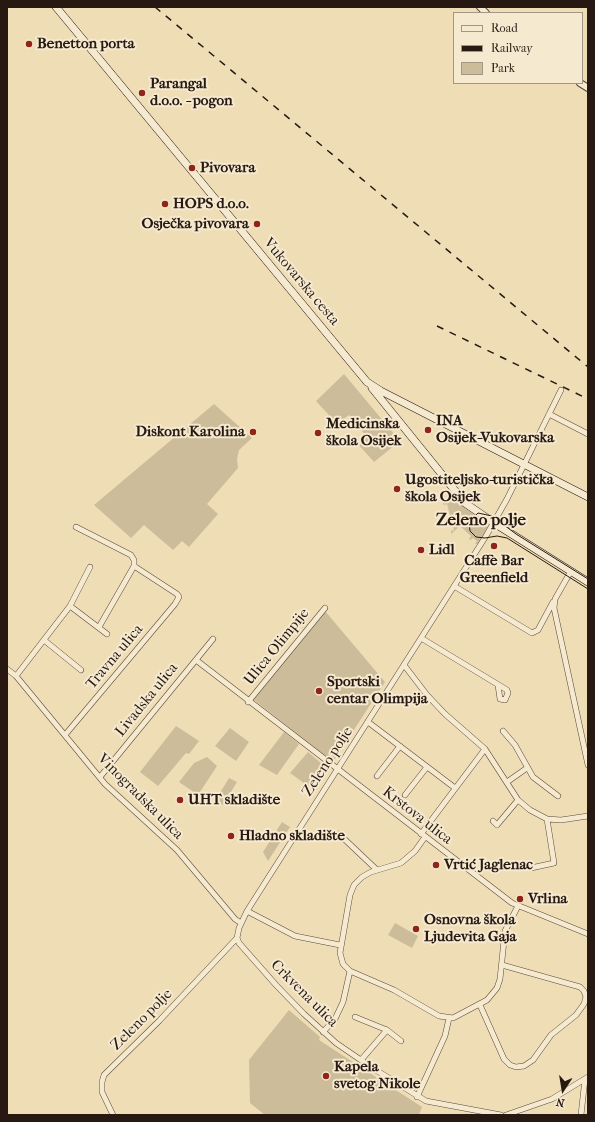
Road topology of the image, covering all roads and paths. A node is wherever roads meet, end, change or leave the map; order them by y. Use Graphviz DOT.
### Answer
graph roads {
  1 [pos="56,7"];
  2 [pos="369,384"];
  3 [pos="561,390"];
  4 [pos="549,414"];
  5 [pos="588,434"];
  6 [pos="524,464"];
  7 [pos="588,497"];
  8 [pos="494,523"];
  9 [pos="76,527"];
  10 [pos="134,566"];
  11 [pos="90,567"];
  12 [pos="571,571"];
  13 [pos="588,582"];
  14 [pos="454,586"];
  15 [pos="555,599"];
  16 [pos="70,606"];
  17 [pos="325,608"];
  18 [pos="99,627"];
  19 [pos="107,634"];
  20 [pos="421,638"];
  21 [pos="213,639"];
  22 [pos="44,640"];
  23 [pos="196,660"];
  24 [pos="404,665"];
  25 [pos="7,668"];
  26 [pos="81,670"];
  27 [pos="16,676"];
  28 [pos="498,685"];
  29 [pos="248,702"];
  30 [pos="368,722"];
  31 [pos="503,731"];
  32 [pos="65,735"];
  33 [pos="400,746"];
  34 [pos="485,749"];
  35 [pos="588,765"];
  36 [pos="426,767"];
  37 [pos="527,768"];
  38 [pos="337,769"];
  39 [pos="377,776"];
  40 [pos="100,777"];
  41 [pos="507,782"];
  42 [pos="456,788"];
  43 [pos="406,795"];
  44 [pos="558,796"];
  45 [pos="518,800"];
  46 [pos="588,816"];
  47 [pos="547,819"];
  48 [pos="493,821"];
  49 [pos="339,834"];
  50 [pos="423,836"];
  51 [pos="531,868"];
  52 [pos="377,870"];
  53 [pos="518,906"];
  54 [pos="247,911"];
  55 [pos="241,923"];
  56 [pos="588,934"];
  57 [pos="237,938"];
  58 [pos="340,945"];
  59 [pos="502,965"];
  60 [pos="350,971"];
  61 [pos="480,1005"];
  62 [pos="354,1017"];
  63 [pos="449,1018"];
  64 [pos="387,1030"];
  65 [pos="323,1032"];
  66 [pos="401,1041"];
  67 [pos="360,1060"];
  68 [pos="586,1078"];
  69 [pos="418,1097"];
  70 [pos="113,1115"];
  71 [pos="501,1115"];
  72 [pos="508,1115"];
  73 [pos="581,1115"];
  1 -- 2 [label="main road, Vukovarska cesta"];
  2 -- 6 [label="main road, Vukovarska cesta"];
  2 -- 8 [label="main road"];
  3 -- 4 [label="street, Zeleno polje"];
  4 -- 5 [label="street"];
  4 -- 6 [label="street, Zeleno polje"];
  6 -- 7 [label="main road, Vukovarska cesta"];
  6 -- 8 [label="street, Zeleno polje"];
  8 -- 12 [label="main road"];
  8 -- 14 [label="street, Zeleno polje"];
  9 -- 10 [label="street"];
  10 -- 18 [label="street"];
  10 -- 32 [label="street, Travna ulica"];
  11 -- 16 [label="street"];
  12 -- 13 [label="main road"];
  12 -- 15 [label="street"];
  14 -- 15 [label="street"];
  14 -- 20 [label="street, Zeleno polje"];
  15 -- 35 [label="street"];
  16 -- 18 [label="street"];
  16 -- 22 [label="street"];
  17 -- 29 [label="street, Ulica Olimpije"];
  18 -- 19 [label="street"];
  20 -- 24 [label="street, Zeleno polje"];
  20 -- 28 [label="street"];
  21 -- 23 [label="street, Livadska ulica"];
  22 -- 26 [label="street"];
  22 -- 27 [label="street"];
  23 -- 29 [label="street, Ulica Olimpije"];
  23 -- 40 [label="street, Livadska ulica"];
  24 -- 30 [label="street, Zeleno polje"];
  24 -- 34 [label="street"];
  25 -- 27 [label="street, Vinogradska ulica"];
  27 -- 32 [label="street, Vinogradska ulica"];
  29 -- 38 [label="street, Ulica Olimpije"];
  30 -- 33 [label="street"];
  30 -- 38 [label="street, Zeleno polje"];
  31 -- 37 [label="street"];
  32 -- 40 [label="street, Vinogradska ulica"];
  33 -- 36 [label="street"];
  33 -- 39 [label="street"];
  34 -- 41 [label="street"];
  34 -- 42 [label="street"];
  36 -- 42 [label="street"];
  36 -- 43 [label="street"];
  37 -- 41 [label="street"];
  37 -- 44 [label="street"];
  38 -- 50 [label="street, Krstova ulica"];
  38 -- 54 [label="street, Zeleno polje"];
  40 -- 55 [label="street, Vinogradska ulica"];
  41 -- 45 [label="street"];
  42 -- 50 [label="street"];
  45 -- 47 [label="street"];
  45 -- 48 [label="street"];
  46 -- 47 [label="street"];
  47 -- 51 [label="street"];
  49 -- 52 [label="street"];
  50 -- 52 [label="street"];
  50 -- 53 [label="street, Krstova ulica"];
  52 -- 58 [label="street"];
  53 -- 56 [label="street, Krstova ulica"];
  53 -- 59 [label="street"];
  54 -- 55 [label="street, Zeleno polje"];
  54 -- 58 [label="street"];
  55 -- 57 [label="street, Zeleno polje"];
  57 -- 65 [label="street, Crkvena ulica"];
  57 -- 70 [label="street, Zeleno polje"];
  58 -- 60 [label="street"];
  59 -- 61 [label="street"];
  59 -- 61 [label="street"];
  60 -- 63 [label="street"];
  60 -- 65 [label="street"];
  61 -- 63 [label="street"];
  62 -- 64 [label="street, Crkvena ulica"];
  63 -- 69 [label="street"];
  64 -- 66 [label="street, Crkvena ulica"];
  64 -- 67 [label="street"];
  65 -- 67 [label="street, Crkvena ulica"];
  67 -- 69 [label="street, Crkvena ulica"];
  68 -- 72 [label="street"];
  68 -- 73 [label="street"];
  69 -- 71 [label="street, Crkvena ulica"];
}
